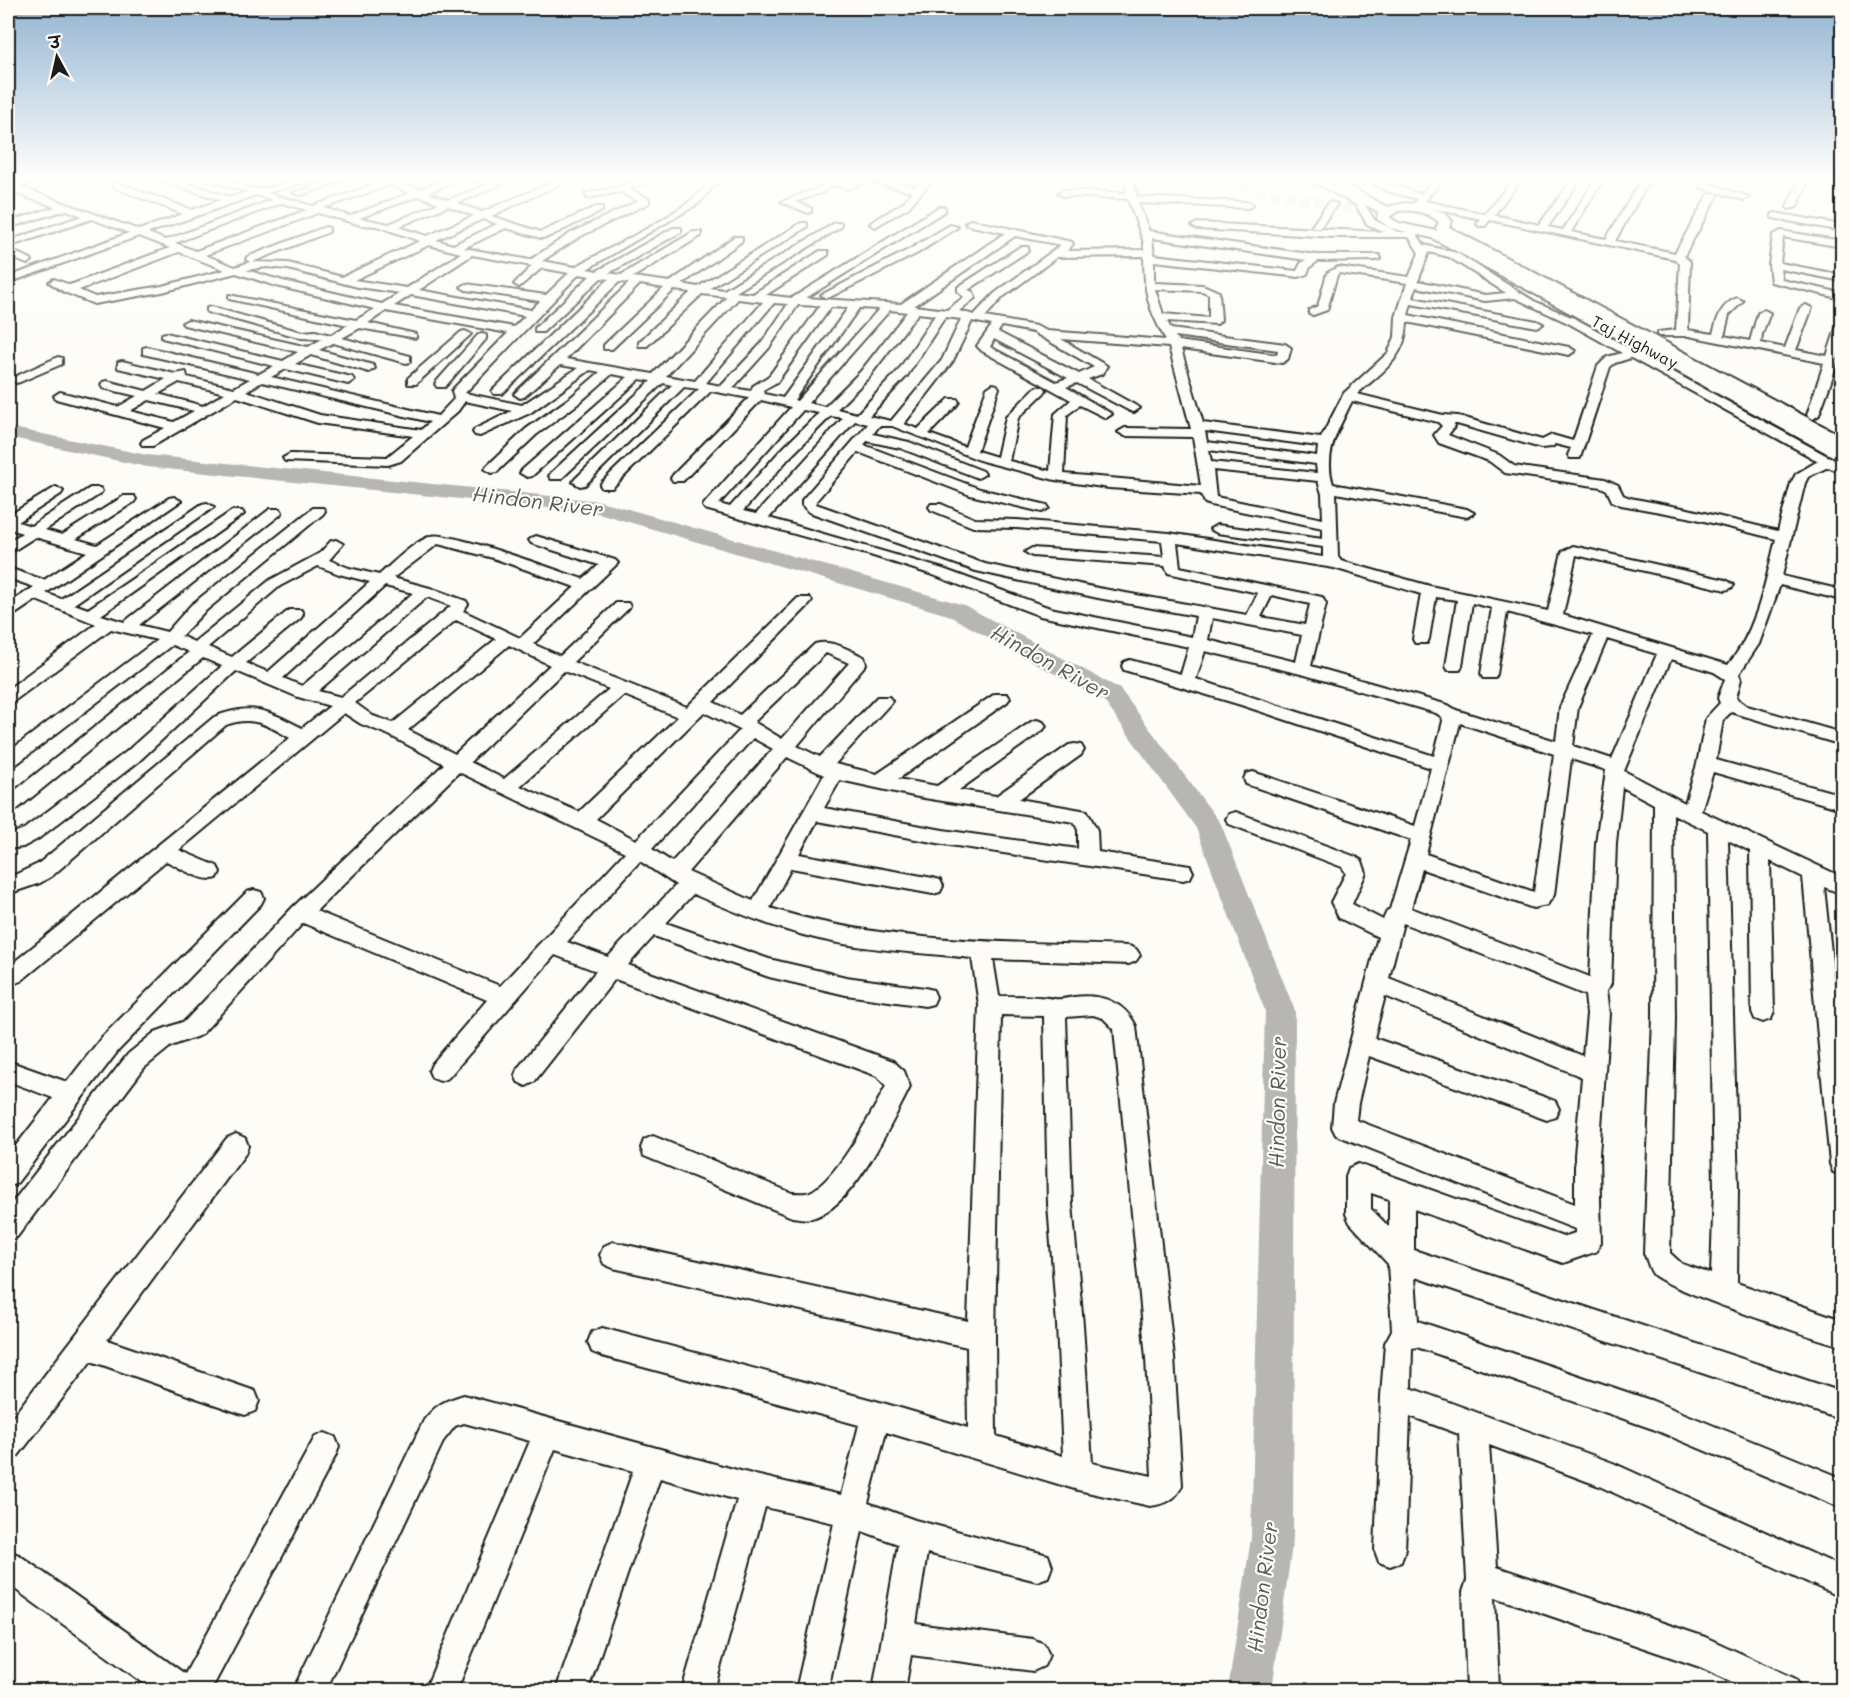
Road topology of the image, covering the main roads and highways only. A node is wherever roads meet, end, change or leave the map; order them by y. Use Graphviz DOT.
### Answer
graph roads {
  1 [pos="1474,256"];
  2 [pos="1495,256"];
  3 [pos="1842,443"];
  4 [pos="1842,454"];
  1 -- 4 [label="main road, Taj Highway"];
  2 -- 3 [label="main road"];
}
